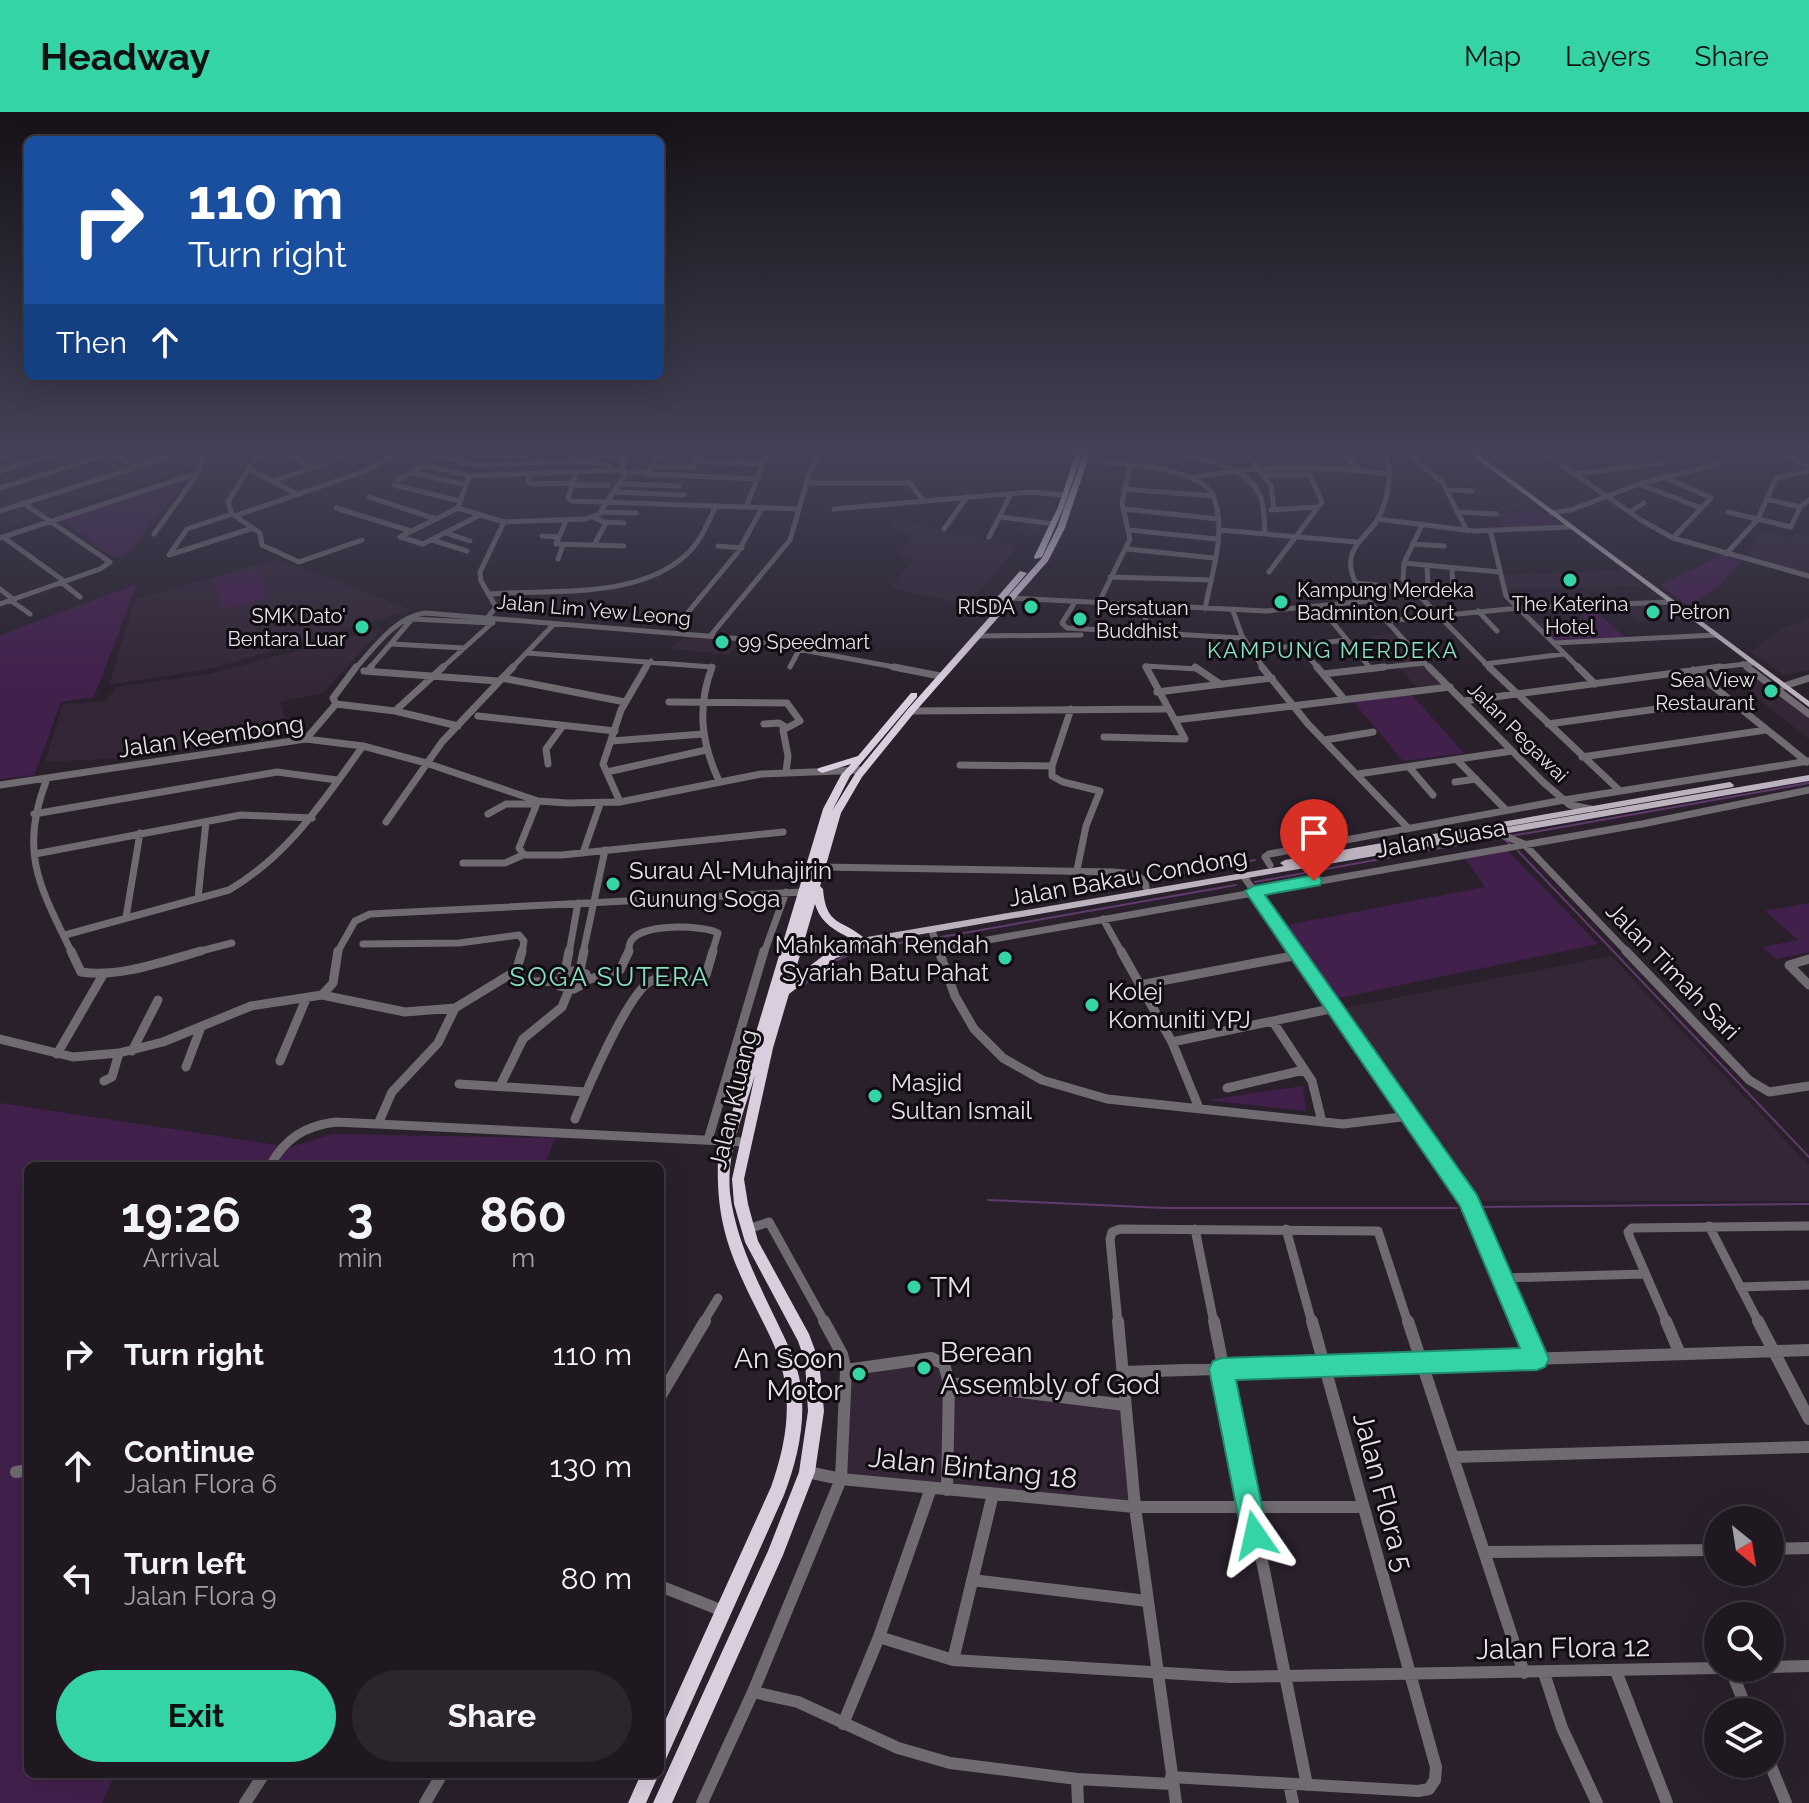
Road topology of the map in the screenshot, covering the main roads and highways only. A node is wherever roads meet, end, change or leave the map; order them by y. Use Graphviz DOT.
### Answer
graph roads {
  1 [pos="1052,529"];
  2 [pos="1060,529"];
  3 [pos="1573,529"];
  4 [pos="936,676"];
  5 [pos="1809,705"];
  6 [pos="865,753"];
  7 [pos="1808,765"];
  8 [pos="854,773"];
  9 [pos="1809,778"];
  10 [pos="828,809"];
  11 [pos="1242,874"];
  12 [pos="817,880"];
  13 [pos="864,940"];
  14 [pos="790,951"];
  15 [pos="784,992"];
  16 [pos="737,1141"];
  17 [pos="664,1744"];
  18 [pos="648,1778"];
  19 [pos="637,1803"];
  20 [pos="662,1803"];
  1 -- 4 [label="highway, Jalan Kluang"];
  2 -- 4 [label="highway, Jalan Kluang"];
  3 -- 5 [label="main road"];
  4 -- 6 [label="highway, Jalan Kluang"];
  4 -- 8 [label="highway, Jalan Kluang"];
  6 -- 8 [label="highway, Jalan Kluang"];
  6 -- 10 [label="highway"];
  7 -- 11 [label="main road, Jalan Bakau Condong"];
  8 -- 10 [label="highway, Jalan Kluang"];
  8 -- 12 [label="highway, Jalan Kluang"];
  9 -- 11 [label="main road, Jalan Bakau Condong"];
  10 -- 14 [label="highway, Jalan Kluang"];
  11 -- 13 [label="main road, Jalan Bakau Condong"];
  11 -- 13 [label="main road, Jalan Bakau Condong"];
  12 -- 13 [label="highway"];
  12 -- 14 [label="highway, Jalan Kluang"];
  13 -- 14 [label="main road, Jalan Bakau Condong"];
  13 -- 15 [label="highway"];
  14 -- 15 [label="highway, Jalan Kluang"];
  14 -- 16 [label="highway, Jalan Kluang"];
  15 -- 16 [label="highway, Jalan Kluang"];
  16 -- 17 [label="highway, Jalan Kluang"];
  16 -- 20 [label="highway, Jalan Kluang"];
  18 -- 19 [label="highway"];
}
